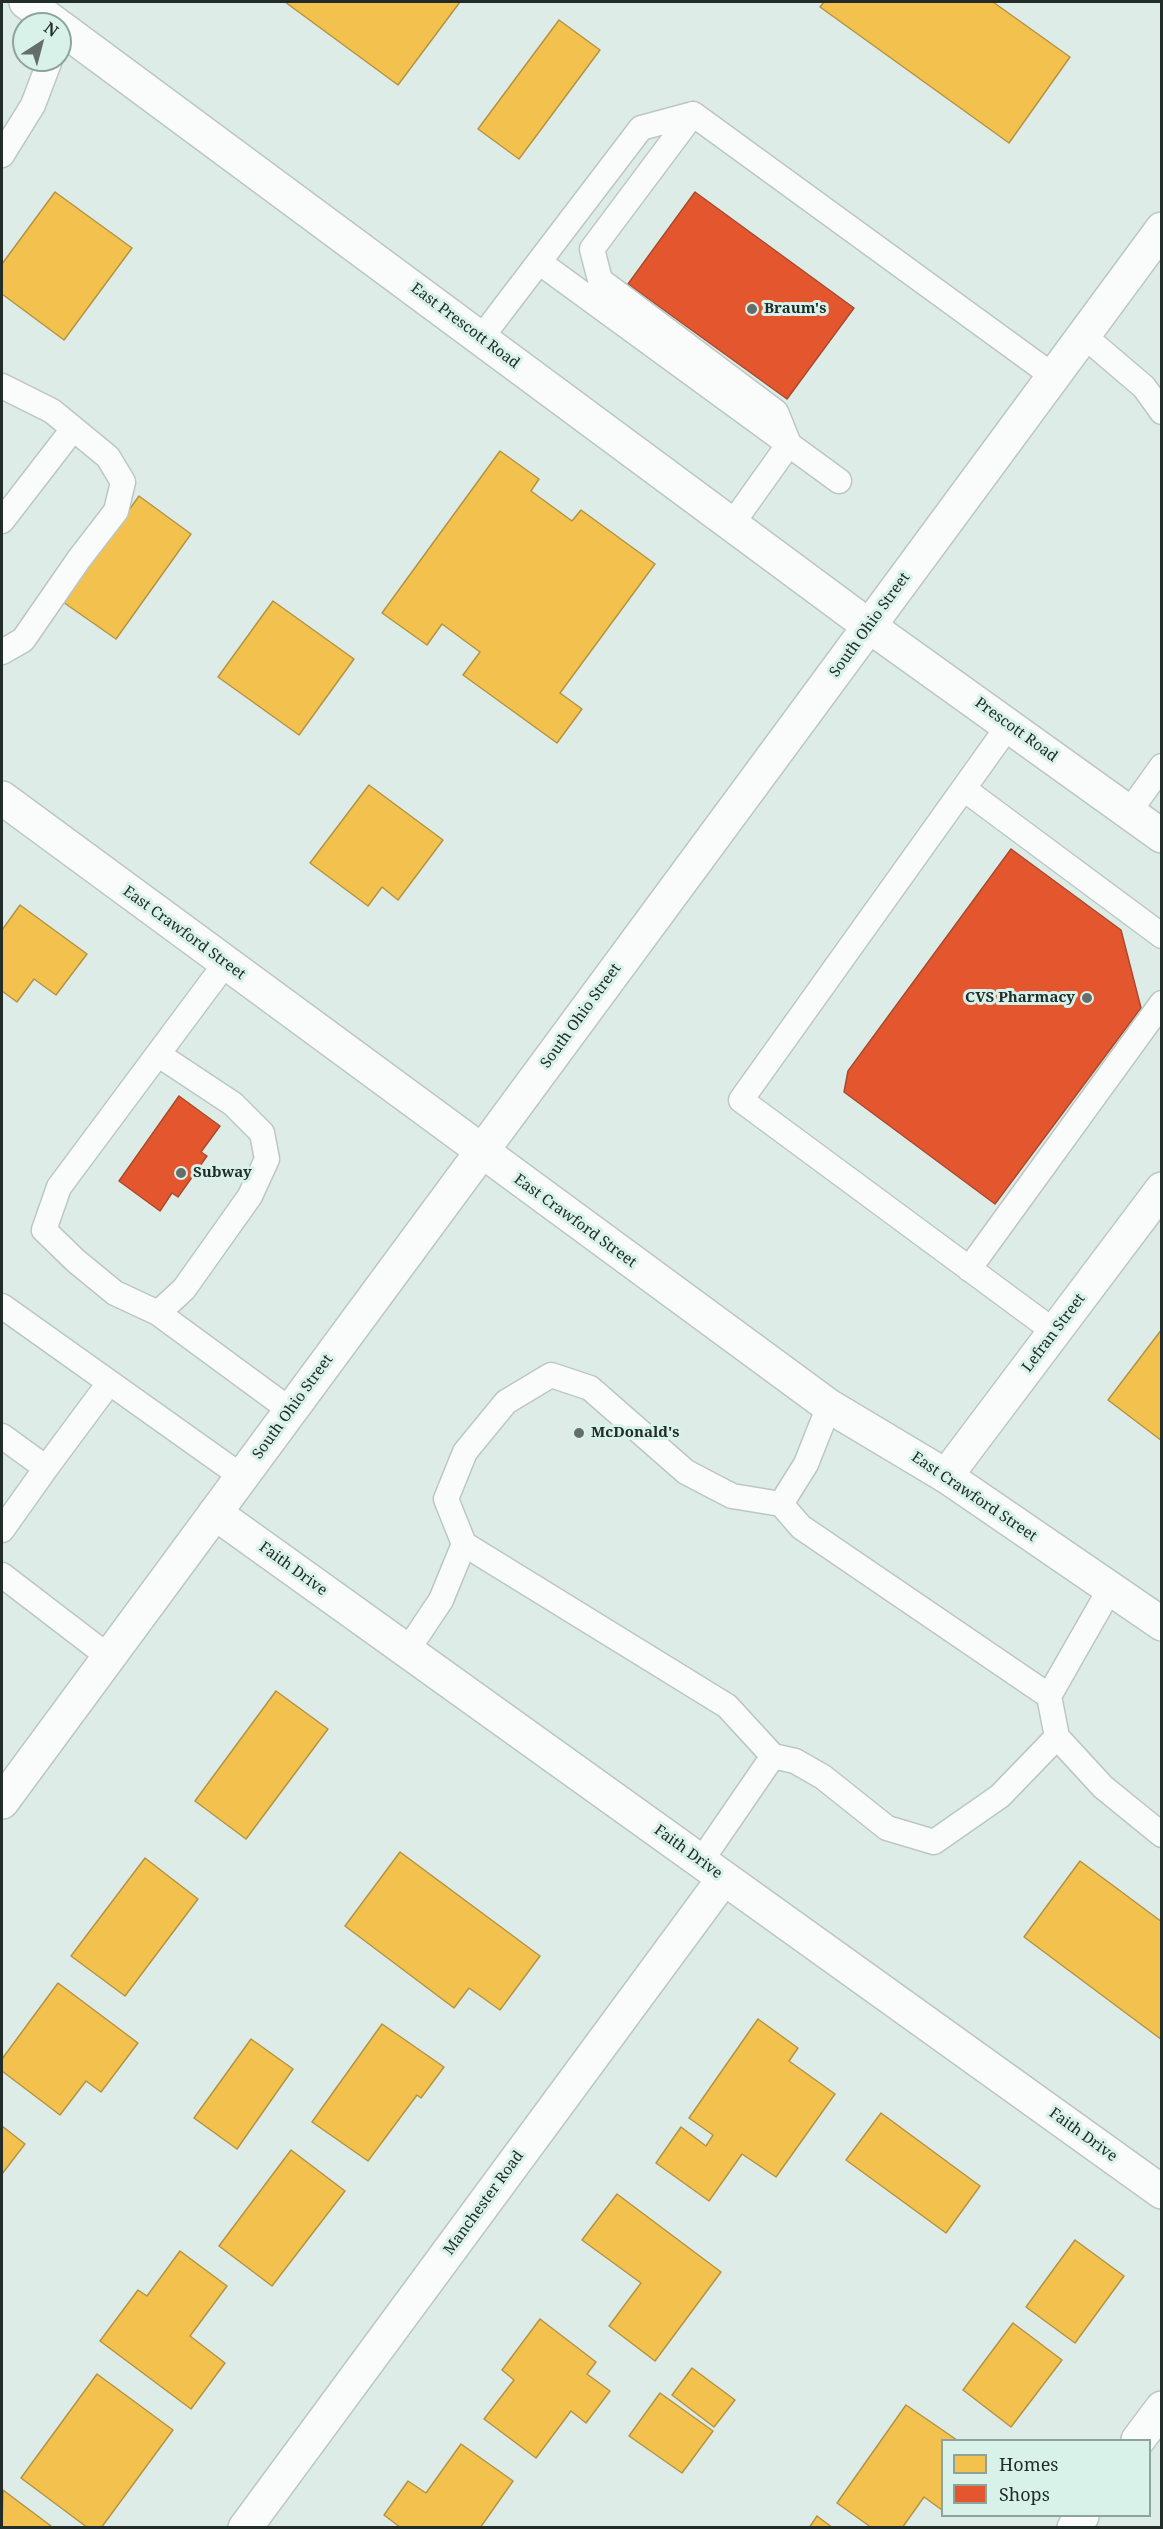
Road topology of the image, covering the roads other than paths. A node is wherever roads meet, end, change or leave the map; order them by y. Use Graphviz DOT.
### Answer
graph roads {
  1 [pos="26,2"];
  2 [pos="38,12"];
  3 [pos="72,39"];
  4 [pos="45,72"];
  5 [pos="693,114"];
  6 [pos="2,155"];
  7 [pos="1161,229"];
  8 [pos="539,262"];
  9 [pos="1083,335"];
  10 [pos="481,338"];
  11 [pos="1053,376"];
  12 [pos="2,386"];
  13 [pos="1161,412"];
  14 [pos="73,429"];
  15 [pos="789,444"];
  16 [pos="839,481"];
  17 [pos="2,521"];
  18 [pos="732,524"];
  19 [pos="869,626"];
  20 [pos="2,652"];
  21 [pos="1009,725"];
  22 [pos="1161,766"];
  23 [pos="964,789"];
  24 [pos="2,798"];
  25 [pos="1129,812"];
  26 [pos="1161,836"];
  27 [pos="1161,936"];
  28 [pos="225,964"];
  29 [pos="1161,1003"];
  30 [pos="159,1055"];
  31 [pos="481,1152"];
  32 [pos="1161,1190"];
  33 [pos="969,1269"];
  34 [pos="2,1306"];
  35 [pos="158,1313"];
  36 [pos="1055,1332"];
  37 [pos="109,1383"];
  38 [pos="829,1406"];
  39 [pos="290,1410"];
  40 [pos="2,1436"];
  41 [pos="46,1468"];
  42 [pos="242,1476"];
  43 [pos="946,1476"];
  44 [pos="781,1504"];
  45 [pos="215,1513"];
  46 [pos="2,1530"];
  47 [pos="464,1544"];
  48 [pos="2,1575"];
  49 [pos="1110,1589"];
  50 [pos="1161,1624"];
  51 [pos="407,1651"];
  52 [pos="109,1657"];
  53 [pos="1049,1696"];
  54 [pos="1057,1737"];
  55 [pos="773,1756"];
  56 [pos="2,1802"];
  57 [pos="1161,1835"];
  58 [pos="713,1870"];
  59 [pos="1161,2192"];
  60 [pos="1161,2408"];
  61 [pos="1139,2439"];
  62 [pos="245,2528"];
  1 -- 2 [label="street, East Prescott Road"];
  3 -- 10 [label="street, East Prescott Road"];
  4 -- 6 [label="lane"];
  5 -- 8 [label="lane"];
  5 -- 11 [label="lane"];
  5 -- 15 [label="lane"];
  7 -- 9 [label="street, South Ohio Street"];
  8 -- 10 [label="lane"];
  8 -- 15 [label="lane"];
  9 -- 11 [label="street, South Ohio Street"];
  9 -- 13 [label="lane"];
  10 -- 18 [label="street, East Prescott Road"];
  11 -- 19 [label="street, South Ohio Street"];
  12 -- 14 [label="lane"];
  14 -- 17 [label="lane"];
  14 -- 20 [label="lane"];
  15 -- 16 [label="lane"];
  15 -- 18 [label="lane"];
  18 -- 19 [label="street, East Prescott Road"];
  19 -- 21 [label="street, Prescott Road"];
  19 -- 31 [label="street, South Ohio Street"];
  21 -- 23 [label="lane"];
  21 -- 25 [label="street, Prescott Road"];
  22 -- 25 [label="lane"];
  23 -- 27 [label="lane"];
  23 -- 33 [label="lane"];
  24 -- 28 [label="street, East Crawford Street"];
  25 -- 26 [label="street, Prescott Road"];
  28 -- 30 [label="lane"];
  28 -- 31 [label="street, East Crawford Street"];
  29 -- 33 [label="lane"];
  30 -- 35 [label="lane"];
  30 -- 35 [label="lane"];
  31 -- 38 [label="street, East Crawford Street"];
  31 -- 39 [label="street, South Ohio Street"];
  32 -- 36 [label="street, Lefran Street"];
  33 -- 36 [label="lane"];
  34 -- 37 [label="lane"];
  35 -- 39 [label="lane"];
  36 -- 43 [label="street, Lefran Street"];
  37 -- 41 [label="lane"];
  37 -- 42 [label="lane"];
  38 -- 43 [label="street, East Crawford Street"];
  38 -- 44 [label="lane"];
  39 -- 42 [label="street, South Ohio Street"];
  40 -- 41 [label="lane"];
  41 -- 46 [label="lane"];
  42 -- 45 [label="street, South Ohio Street"];
  43 -- 49 [label="street, East Crawford Street"];
  44 -- 47 [label="lane"];
  44 -- 53 [label="lane"];
  45 -- 51 [label="street, Faith Drive"];
  45 -- 52 [label="street, South Ohio Street"];
  47 -- 51 [label="lane"];
  47 -- 55 [label="lane"];
  48 -- 52 [label="lane"];
  49 -- 50 [label="street, East Crawford Street"];
  49 -- 53 [label="lane"];
  51 -- 58 [label="street, Faith Drive"];
  52 -- 56 [label="street, South Ohio Street"];
  53 -- 54 [label="lane"];
  54 -- 55 [label="lane"];
  54 -- 57 [label="lane"];
  55 -- 58 [label="lane"];
  58 -- 59 [label="street, Faith Drive"];
  58 -- 62 [label="street, Manchester Road"];
  60 -- 61 [label="street"];
}
